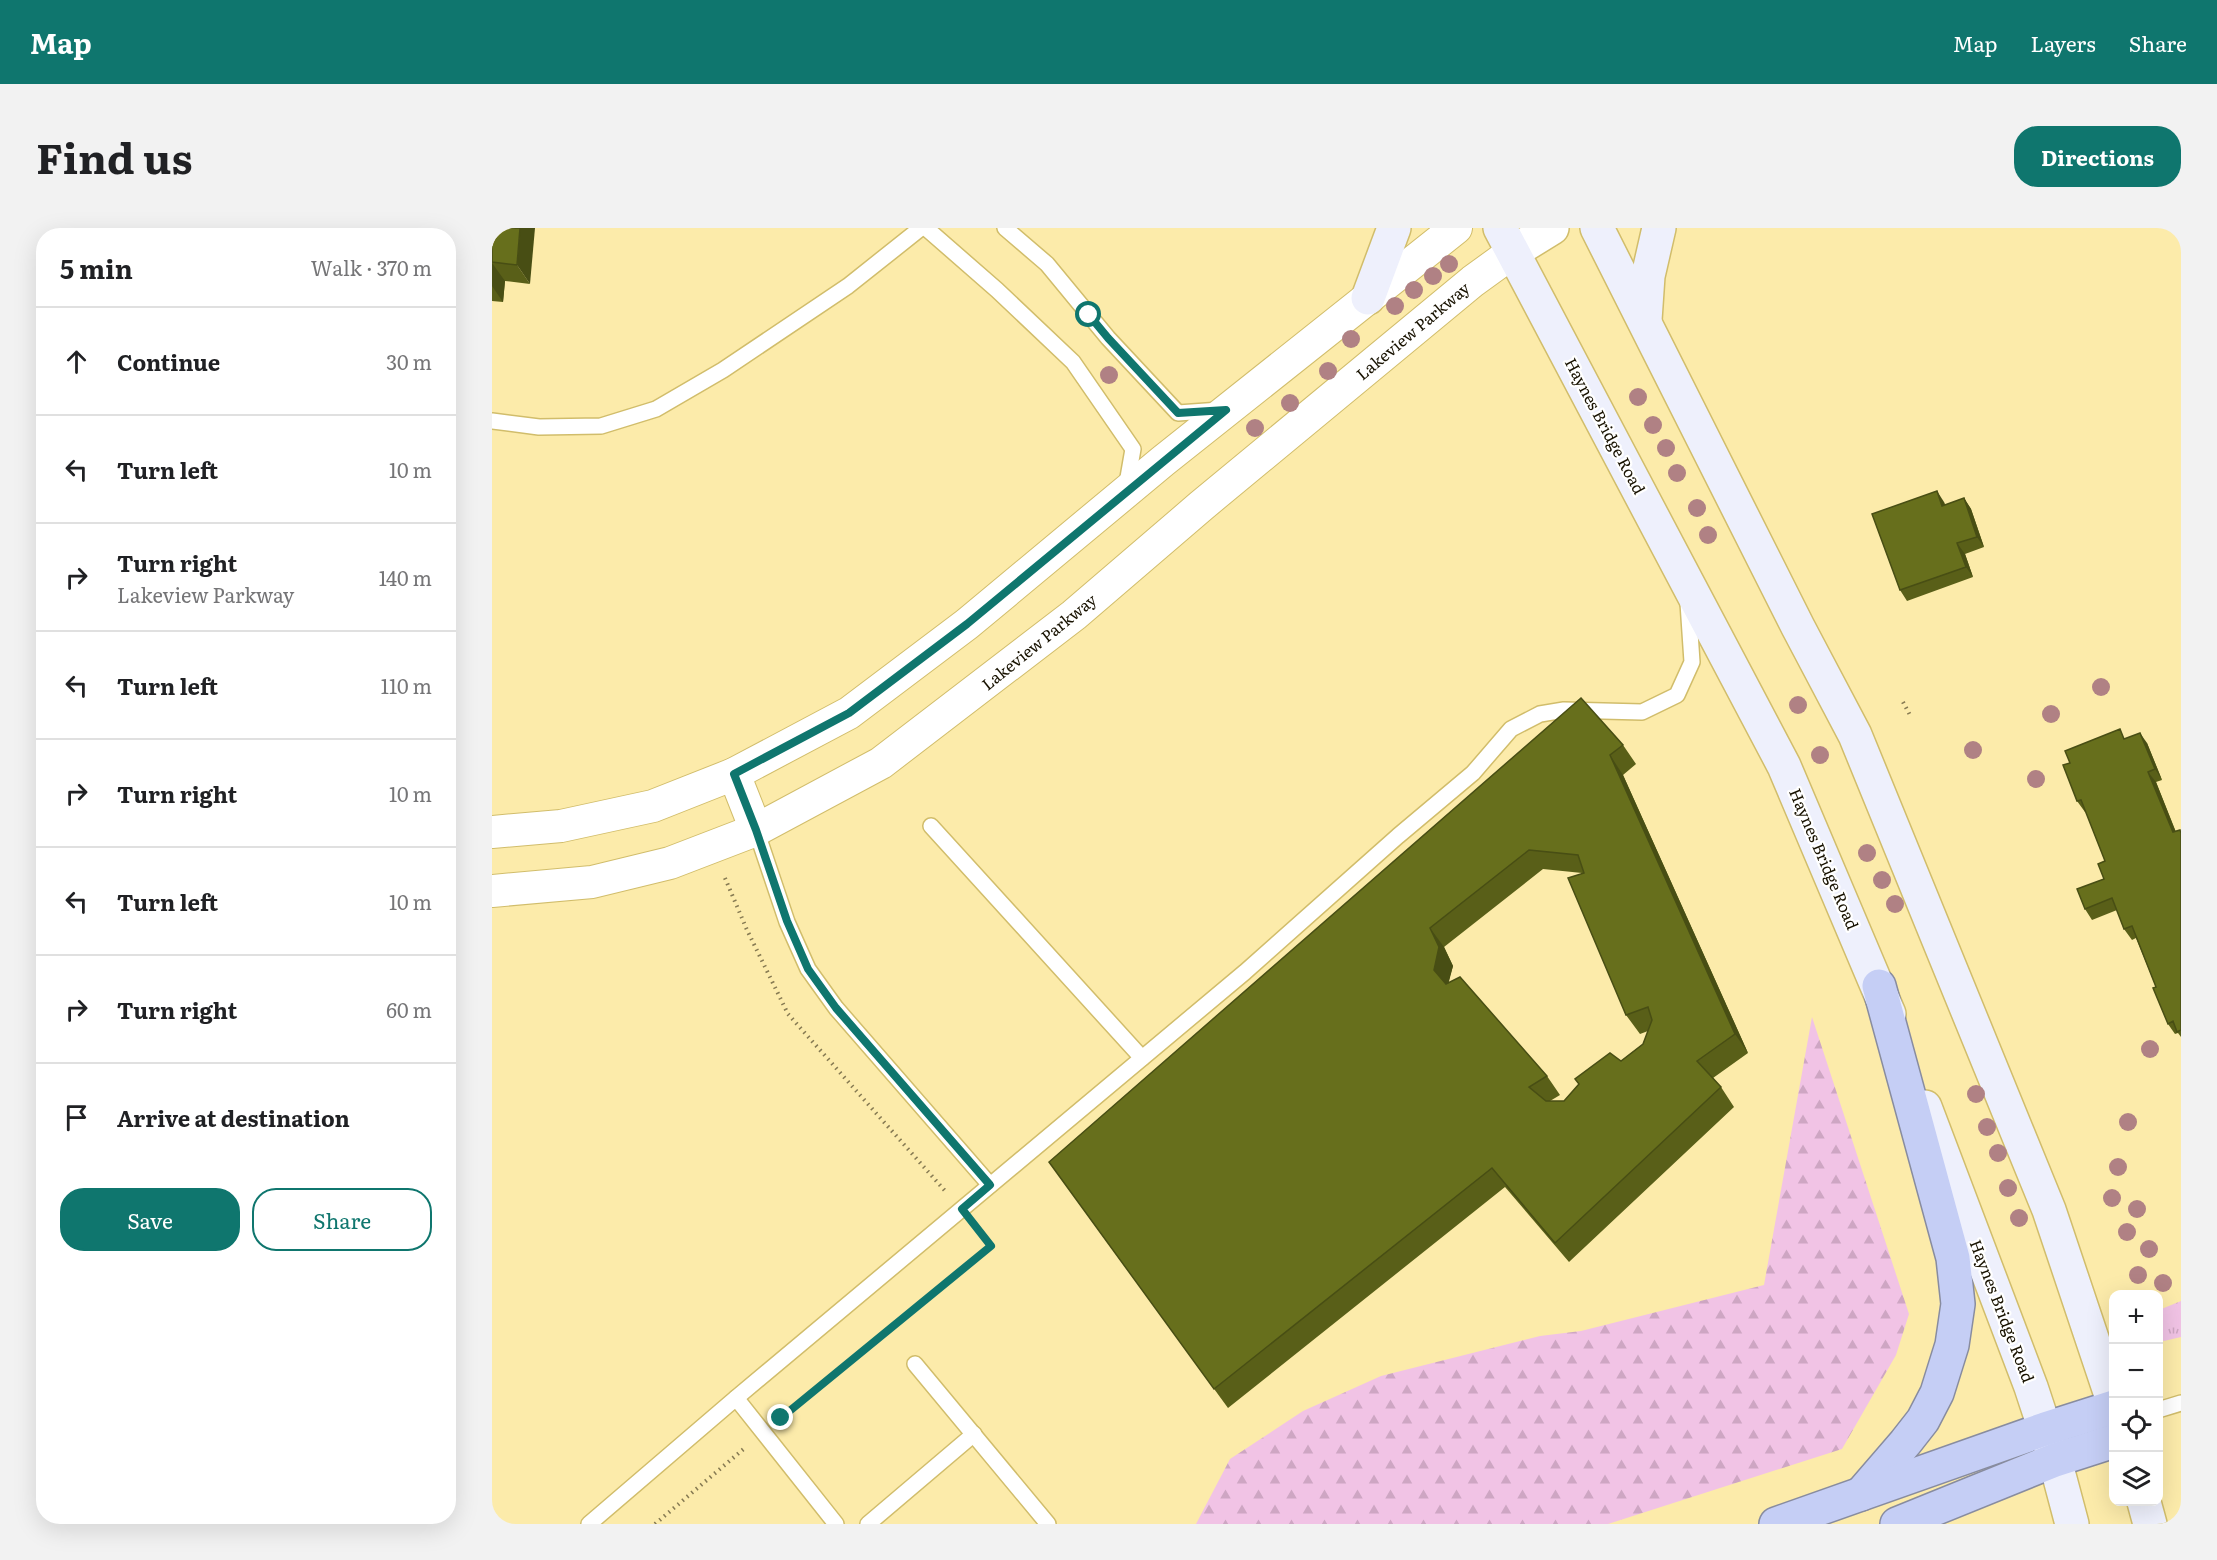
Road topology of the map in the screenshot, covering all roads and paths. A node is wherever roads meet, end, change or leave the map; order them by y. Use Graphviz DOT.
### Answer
graph roads {
  1 [pos="921,228"];
  2 [pos="926,228"];
  3 [pos="1005,228"];
  4 [pos="1394,228"];
  5 [pos="1456,228"];
  6 [pos="1552,228"];
  7 [pos="1597,228"];
  8 [pos="1659,228"];
  9 [pos="1506,240"];
  10 [pos="1368,298"];
  11 [pos="1645,320"];
  12 [pos="1226,410"];
  13 [pos="492,421"];
  14 [pos="1125,492"];
  15 [pos="1687,583"];
  16 [pos="1904,702"];
  17 [pos="1911,717"];
  18 [pos="734,774"];
  19 [pos="931,826"];
  20 [pos="756,830"];
  21 [pos="492,832"];
  22 [pos="725,878"];
  23 [pos="492,891"];
  24 [pos="1879,986"];
  25 [pos="1142,1058"];
  26 [pos="990,1185"];
  27 [pos="962,1209"];
  28 [pos="915,1364"];
  29 [pos="736,1398"];
  30 [pos="2112,1398"];
  31 [pos="2181,1403"];
  32 [pos="2109,1407"];
  33 [pos="2163,1408"];
  34 [pos="2045,1428"];
  35 [pos="764,1433"];
  36 [pos="974,1434"];
  37 [pos="2109,1443"];
  38 [pos="2055,1460"];
  39 [pos="1861,1494"];
  40 [pos="2145,1506"];
  41 [pos="589,1524"];
  42 [pos="655,1524"];
  43 [pos="836,1524"];
  44 [pos="868,1524"];
  45 [pos="1048,1524"];
  46 [pos="1776,1524"];
  47 [pos="1897,1524"];
  48 [pos="2072,1524"];
  49 [pos="2150,1524"];
  1 -- 13 [label="lane"];
  2 -- 14 [label="lane"];
  3 -- 12 [label="lane"];
  4 -- 10 [label="main road"];
  5 -- 10 [label="street"];
  6 -- 9 [label="street"];
  7 -- 11 [label="main road"];
  8 -- 11 [label="main road"];
  9 -- 15 [label="main road, Haynes Bridge Road"];
  9 -- 20 [label="street, Lakeview Parkway"];
  10 -- 12 [label="street"];
  11 -- 30 [label="main road"];
  12 -- 14 [label="street"];
  14 -- 18 [label="street"];
  15 -- 24 [label="main road, Haynes Bridge Road"];
  15 -- 25 [label="lane"];
  16 -- 17 [label="path"];
  18 -- 20 [label="street"];
  18 -- 21 [label="street"];
  19 -- 25 [label="lane"];
  20 -- 23 [label="street, Lakeview Parkway"];
  20 -- 26 [label="lane"];
  22 -- 27 [label="path"];
  24 -- 34 [label="main road, Haynes Bridge Road"];
  24 -- 39 [label="highway"];
  25 -- 26 [label="lane"];
  26 -- 27 [label="lane"];
  27 -- 29 [label="lane"];
  27 -- 35 [label="path"];
  28 -- 36 [label="lane"];
  29 -- 35 [label="lane"];
  29 -- 41 [label="lane"];
  31 -- 33 [label="lane"];
  32 -- 34 [label="highway"];
  34 -- 38 [label="main road, Haynes Bridge Road"];
  34 -- 39 [label="highway"];
  35 -- 42 [label="path"];
  35 -- 43 [label="lane"];
  36 -- 44 [label="lane"];
  36 -- 45 [label="lane"];
  37 -- 38 [label="highway"];
  38 -- 47 [label="highway"];
  38 -- 48 [label="main road, Haynes Bridge Road"];
  39 -- 46 [label="highway"];
  40 -- 49 [label="main road"];
}
